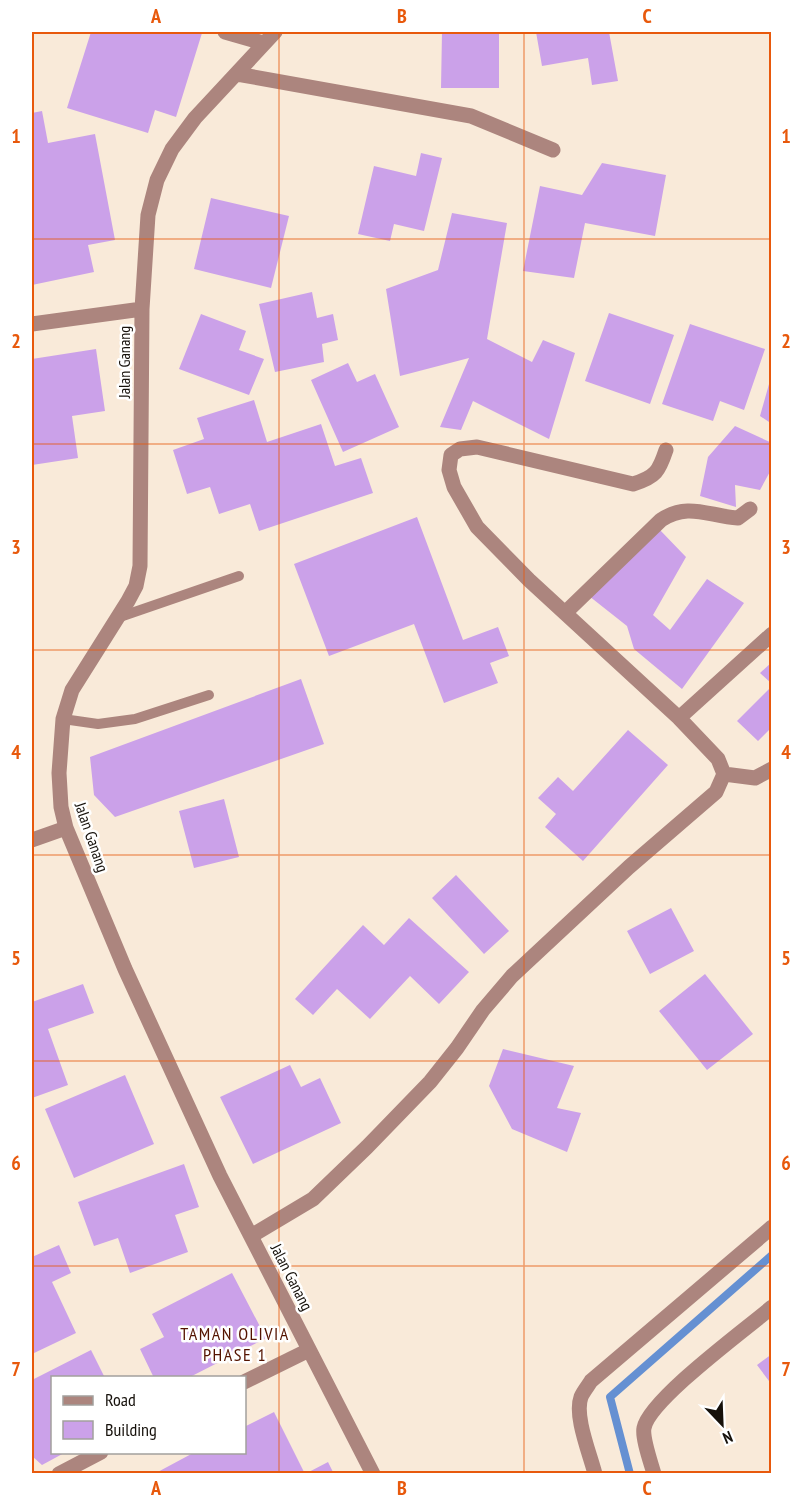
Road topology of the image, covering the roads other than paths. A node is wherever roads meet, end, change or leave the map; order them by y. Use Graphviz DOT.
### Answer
graph roads {
  1 [pos="225,32"];
  2 [pos="275,32"];
  3 [pos="263,43"];
  4 [pos="237,75"];
  5 [pos="553,150"];
  6 [pos="142,309"];
  7 [pos="32,324"];
  8 [pos="666,450"];
  9 [pos="750,509"];
  10 [pos="239,576"];
  11 [pos="565,613"];
  12 [pos="117,618"];
  13 [pos="771,634"];
  14 [pos="209,695"];
  15 [pos="679,718"];
  16 [pos="63,719"];
  17 [pos="771,769"];
  18 [pos="724,774"];
  19 [pos="66,828"];
  20 [pos="32,840"];
  21 [pos="771,1227"];
  22 [pos="251,1236"];
  23 [pos="771,1307"];
  24 [pos="309,1350"];
  25 [pos="246,1381"];
  26 [pos="97,1454"];
  27 [pos="59,1473"];
  28 [pos="374,1473"];
  29 [pos="595,1473"];
  30 [pos="654,1473"];
  1 -- 3 [label="street"];
  2 -- 3 [label="street, Jalan Ganang"];
  3 -- 4 [label="street, Jalan Ganang"];
  4 -- 5 [label="street"];
  4 -- 6 [label="street, Jalan Ganang"];
  6 -- 7 [label="street"];
  6 -- 12 [label="street, Jalan Ganang"];
  8 -- 11 [label="street"];
  9 -- 11 [label="street"];
  10 -- 12 [label="lane"];
  11 -- 15 [label="street"];
  12 -- 16 [label="street, Jalan Ganang"];
  13 -- 15 [label="street"];
  14 -- 16 [label="lane"];
  15 -- 18 [label="street"];
  16 -- 19 [label="street, Jalan Ganang"];
  17 -- 18 [label="street"];
  18 -- 22 [label="street"];
  19 -- 20 [label="street"];
  19 -- 22 [label="street, Jalan Ganang"];
  21 -- 29 [label="street"];
  22 -- 24 [label="street, Jalan Ganang"];
  23 -- 30 [label="street"];
  24 -- 25 [label="street"];
  24 -- 28 [label="street, Jalan Ganang"];
  26 -- 27 [label="street"];
}
